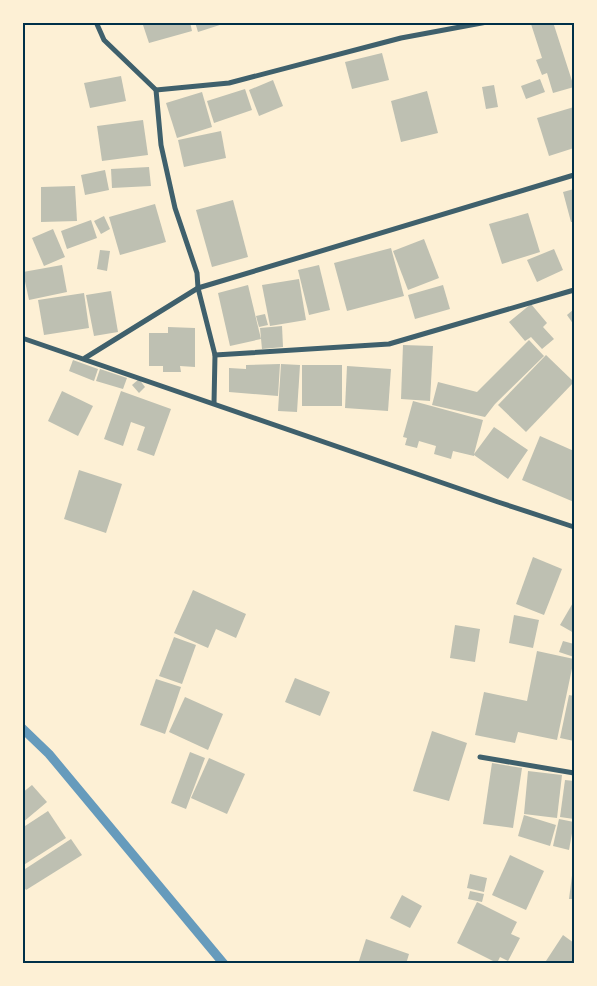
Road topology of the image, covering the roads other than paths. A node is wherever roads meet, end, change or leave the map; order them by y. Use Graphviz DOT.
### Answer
graph roads {
  1 [pos="96,22"];
  2 [pos="487,22"];
  3 [pos="156,90"];
  4 [pos="574,175"];
  5 [pos="198,288"];
  6 [pos="574,290"];
  7 [pos="22,338"];
  8 [pos="215,355"];
  9 [pos="85,358"];
  10 [pos="214,403"];
  11 [pos="574,527"];
  12 [pos="480,757"];
  13 [pos="574,773"];
  1 -- 3 [label="street"];
  2 -- 3 [label="street"];
  3 -- 5 [label="street"];
  4 -- 5 [label="street"];
  5 -- 8 [label="street"];
  5 -- 9 [label="street"];
  6 -- 8 [label="street"];
  7 -- 9 [label="street"];
  8 -- 10 [label="street"];
  9 -- 10 [label="street"];
  10 -- 11 [label="street"];
  12 -- 13 [label="street"];
}
